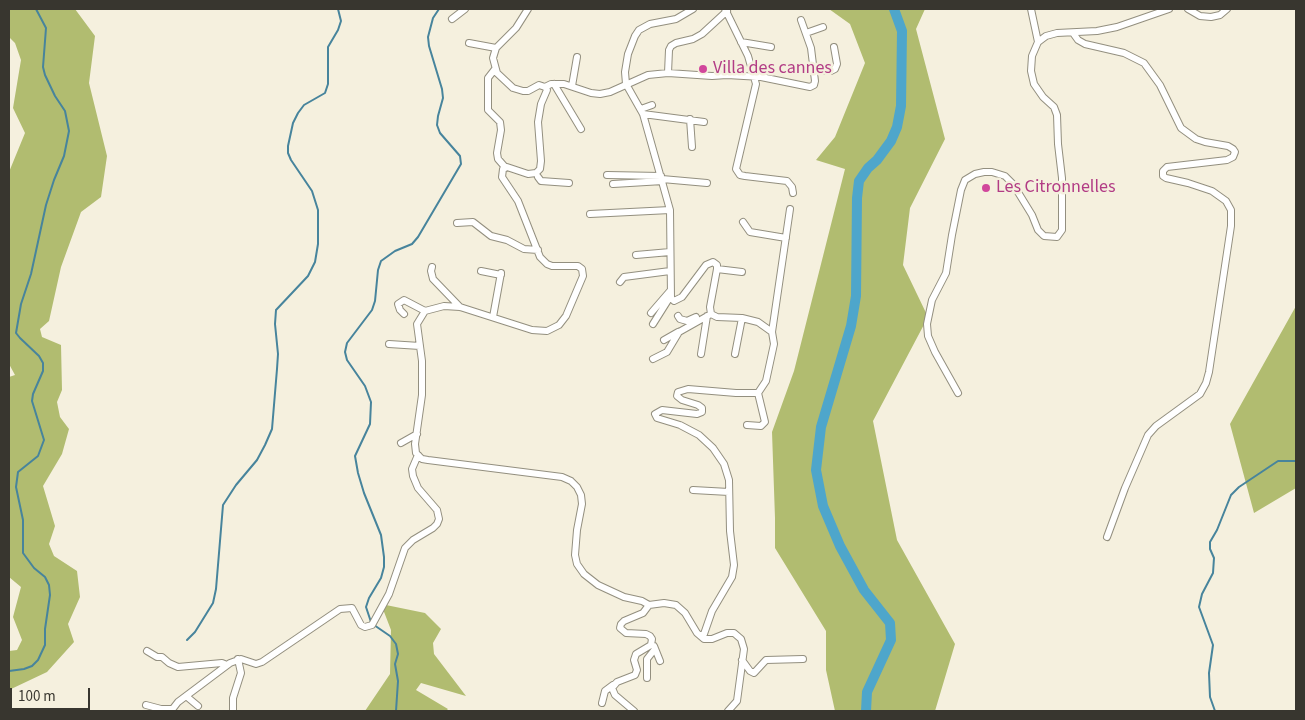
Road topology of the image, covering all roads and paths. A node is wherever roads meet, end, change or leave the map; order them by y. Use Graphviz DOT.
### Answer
graph roads {
  1 [pos="465,9"];
  2 [pos="528,9"];
  3 [pos="693,9"];
  4 [pos="1031,9"];
  5 [pos="1170,9"];
  6 [pos="1188,9"];
  7 [pos="1227,9"];
  8 [pos="726,10"];
  9 [pos="452,19"];
  10 [pos="801,20"];
  11 [pos="823,27"];
  12 [pos="806,33"];
  13 [pos="1072,33"];
  14 [pos="741,42"];
  15 [pos="1038,42"];
  16 [pos="469,44"];
  17 [pos="770,47"];
  18 [pos="834,47"];
  19 [pos="496,48"];
  20 [pos="578,57"];
  21 [pos="494,69"];
  22 [pos="814,71"];
  23 [pos="668,74"];
  24 [pos="754,76"];
  25 [pos="554,84"];
  26 [pos="626,84"];
  27 [pos="545,86"];
  28 [pos="572,86"];
  29 [pos="652,104"];
  30 [pos="642,111"];
  31 [pos="690,120"];
  32 [pos="704,122"];
  33 [pos="580,129"];
  34 [pos="692,147"];
  35 [pos="505,167"];
  36 [pos="537,175"];
  37 [pos="607,175"];
  38 [pos="562,178"];
  39 [pos="662,179"];
  40 [pos="569,183"];
  41 [pos="707,183"];
  42 [pos="613,184"];
  43 [pos="793,193"];
  44 [pos="670,210"];
  45 [pos="790,210"];
  46 [pos="590,214"];
  47 [pos="742,222"];
  48 [pos="457,223"];
  49 [pos="742,231"];
  50 [pos="750,232"];
  51 [pos="786,238"];
  52 [pos="538,250"];
  53 [pos="670,252"];
  54 [pos="636,255"];
  55 [pos="432,267"];
  56 [pos="717,268"];
  57 [pos="481,271"];
  58 [pos="670,271"];
  59 [pos="742,272"];
  60 [pos="620,282"];
  61 [pos="670,294"];
  62 [pos="460,307"];
  63 [pos="425,311"];
  64 [pos="651,313"];
  65 [pos="709,313"];
  66 [pos="404,314"];
  67 [pos="678,316"];
  68 [pos="493,317"];
  69 [pos="742,318"];
  70 [pos="653,324"];
  71 [pos="679,332"];
  72 [pos="772,332"];
  73 [pos="664,340"];
  74 [pos="390,344"];
  75 [pos="420,346"];
  76 [pos="701,354"];
  77 [pos="734,354"];
  78 [pos="653,359"];
  79 [pos="958,392"];
  80 [pos="758,393"];
  81 [pos="747,425"];
  82 [pos="417,434"];
  83 [pos="401,443"];
  84 [pos="418,455"];
  85 [pos="693,490"];
  86 [pos="729,492"];
  87 [pos="1108,537"];
  88 [pos="648,605"];
  89 [pos="701,635"];
  90 [pos="652,639"];
  91 [pos="655,649"];
  92 [pos="147,651"];
  93 [pos="238,659"];
  94 [pos="803,659"];
  95 [pos="742,660"];
  96 [pos="660,661"];
  97 [pos="227,665"];
  98 [pos="647,678"];
  99 [pos="613,685"];
  100 [pos="602,702"];
  101 [pos="146,705"];
  102 [pos="171,710"];
  103 [pos="233,711"];
  104 [pos="634,711"];
  105 [pos="728,711"];
  1 -- 9 [label="street"];
  2 -- 19 [label="street"];
  3 -- 26 [label="street"];
  4 -- 15 [label="street"];
  5 -- 13 [label="street"];
  6 -- 7 [label="street"];
  8 -- 14 [label="street"];
  8 -- 23 [label="street"];
  10 -- 12 [label="street"];
  11 -- 12 [label="street"];
  12 -- 22 [label="street"];
  13 -- 15 [label="street"];
  13 -- 87 [label="street"];
  14 -- 17 [label="street"];
  14 -- 24 [label="street"];
  15 -- 79 [label="street"];
  16 -- 19 [label="street"];
  18 -- 22 [label="street"];
  19 -- 21 [label="street"];
  20 -- 28 [label="street"];
  21 -- 27 [label="street"];
  21 -- 35 [label="street"];
  22 -- 24 [label="street"];
  23 -- 24 [label="street"];
  23 -- 26 [label="street"];
  24 -- 43 [label="street"];
  25 -- 27 [label="street"];
  25 -- 28 [label="street"];
  25 -- 33 [label="street"];
  26 -- 28 [label="street"];
  26 -- 30 [label="street"];
  27 -- 36 [label="street"];
  29 -- 30 [label="street"];
  30 -- 31 [label="street"];
  30 -- 39 [label="street"];
  31 -- 32 [label="street"];
  31 -- 34 [label="street"];
  35 -- 36 [label="street"];
  35 -- 52 [label="street"];
  36 -- 38 [label="street"];
  36 -- 40 [label="street"];
  37 -- 39 [label="street"];
  39 -- 41 [label="street"];
  39 -- 42 [label="street"];
  39 -- 44 [label="street"];
  44 -- 46 [label="street"];
  44 -- 53 [label="street"];
  45 -- 51 [label="street"];
  47 -- 50 [label="street"];
  48 -- 52 [label="street"];
  49 -- 50 [label="street"];
  50 -- 51 [label="street"];
  51 -- 72 [label="street"];
  52 -- 68 [label="street"];
  53 -- 54 [label="street"];
  53 -- 58 [label="street"];
  55 -- 62 [label="street"];
  56 -- 59 [label="street"];
  56 -- 61 [label="street"];
  56 -- 65 [label="street"];
  57 -- 68 [label="street"];
  58 -- 60 [label="street"];
  58 -- 61 [label="street"];
  61 -- 64 [label="street"];
  61 -- 70 [label="street"];
  62 -- 63 [label="street"];
  62 -- 68 [label="street"];
  63 -- 66 [label="street"];
  63 -- 75 [label="street"];
  65 -- 67 [label="street"];
  65 -- 69 [label="street"];
  65 -- 71 [label="street"];
  65 -- 76 [label="street"];
  69 -- 72 [label="street"];
  69 -- 77 [label="street"];
  71 -- 73 [label="street"];
  71 -- 78 [label="street"];
  72 -- 80 [label="street"];
  74 -- 75 [label="street"];
  75 -- 82 [label="street"];
  80 -- 81 [label="street"];
  80 -- 86 [label="street"];
  82 -- 83 [label="street"];
  82 -- 84 [label="street"];
  84 -- 88 [label="street"];
  84 -- 93 [label="street"];
  85 -- 86 [label="street"];
  86 -- 89 [label="street"];
  88 -- 89 [label="street"];
  88 -- 90 [label="street"];
  89 -- 95 [label="street"];
  90 -- 91 [label="street"];
  90 -- 99 [label="street"];
  91 -- 96 [label="street"];
  91 -- 98 [label="street"];
  92 -- 97 [label="street"];
  93 -- 97 [label="street"];
  93 -- 103 [label="street"];
  94 -- 95 [label="street"];
  95 -- 105 [label="street"];
  97 -- 102 [label="street"];
  99 -- 100 [label="street"];
  99 -- 104 [label="street"];
  101 -- 102 [label="street"];
}
